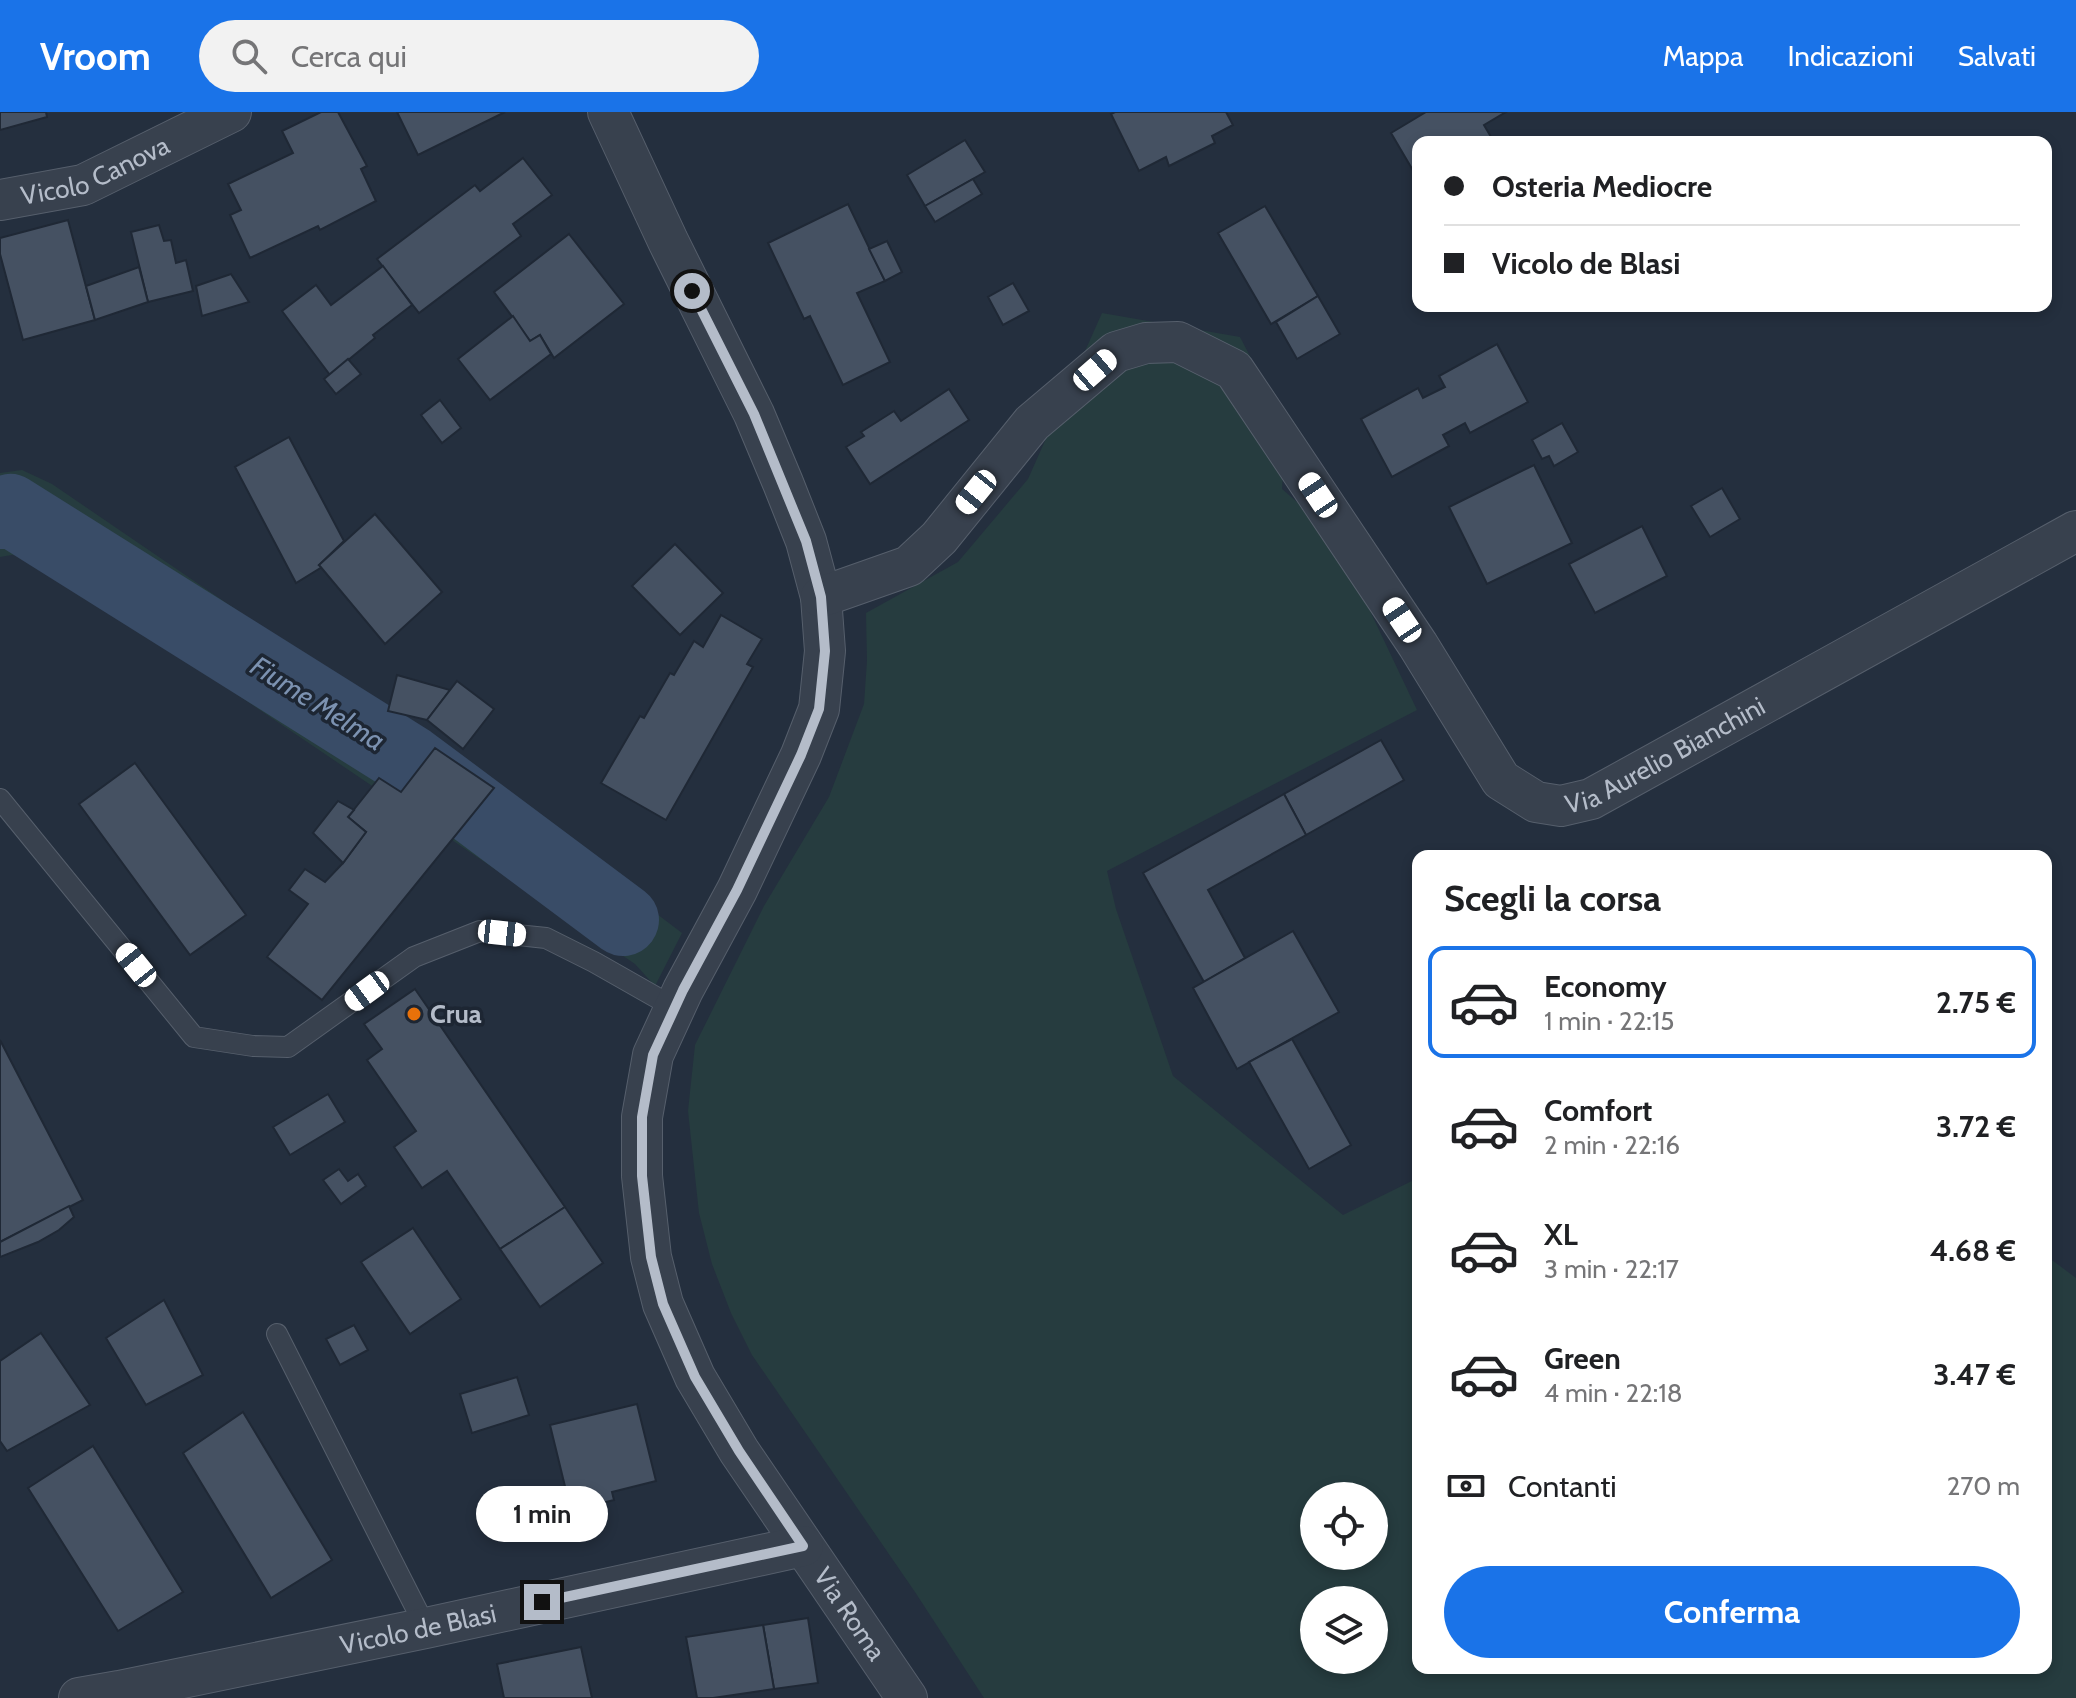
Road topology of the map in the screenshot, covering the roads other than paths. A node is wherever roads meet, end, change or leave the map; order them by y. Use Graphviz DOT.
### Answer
graph roads {
  1 [pos="231,112"];
  2 [pos="608,112"];
  3 [pos="0,200"];
  4 [pos="2076,531"];
  5 [pos="821,597"];
  6 [pos="0,799"];
  7 [pos="675,1008"];
  8 [pos="277,1334"];
  9 [pos="803,1546"];
  10 [pos="426,1628"];
  11 [pos="79,1698"];
  12 [pos="907,1698"];
  1 -- 3 [label="street, Vicolo Canova"];
  2 -- 5 [label="street, Via Roma"];
  4 -- 5 [label="street, Via Aurelio Bianchini"];
  5 -- 7 [label="street, Via Roma"];
  6 -- 7 [label="lane"];
  7 -- 9 [label="street, Via Roma"];
  8 -- 10 [label="lane"];
  9 -- 10 [label="street, Vicolo de Blasi"];
  9 -- 12 [label="street, Via Roma"];
  10 -- 11 [label="street, Vicolo de Blasi"];
}
